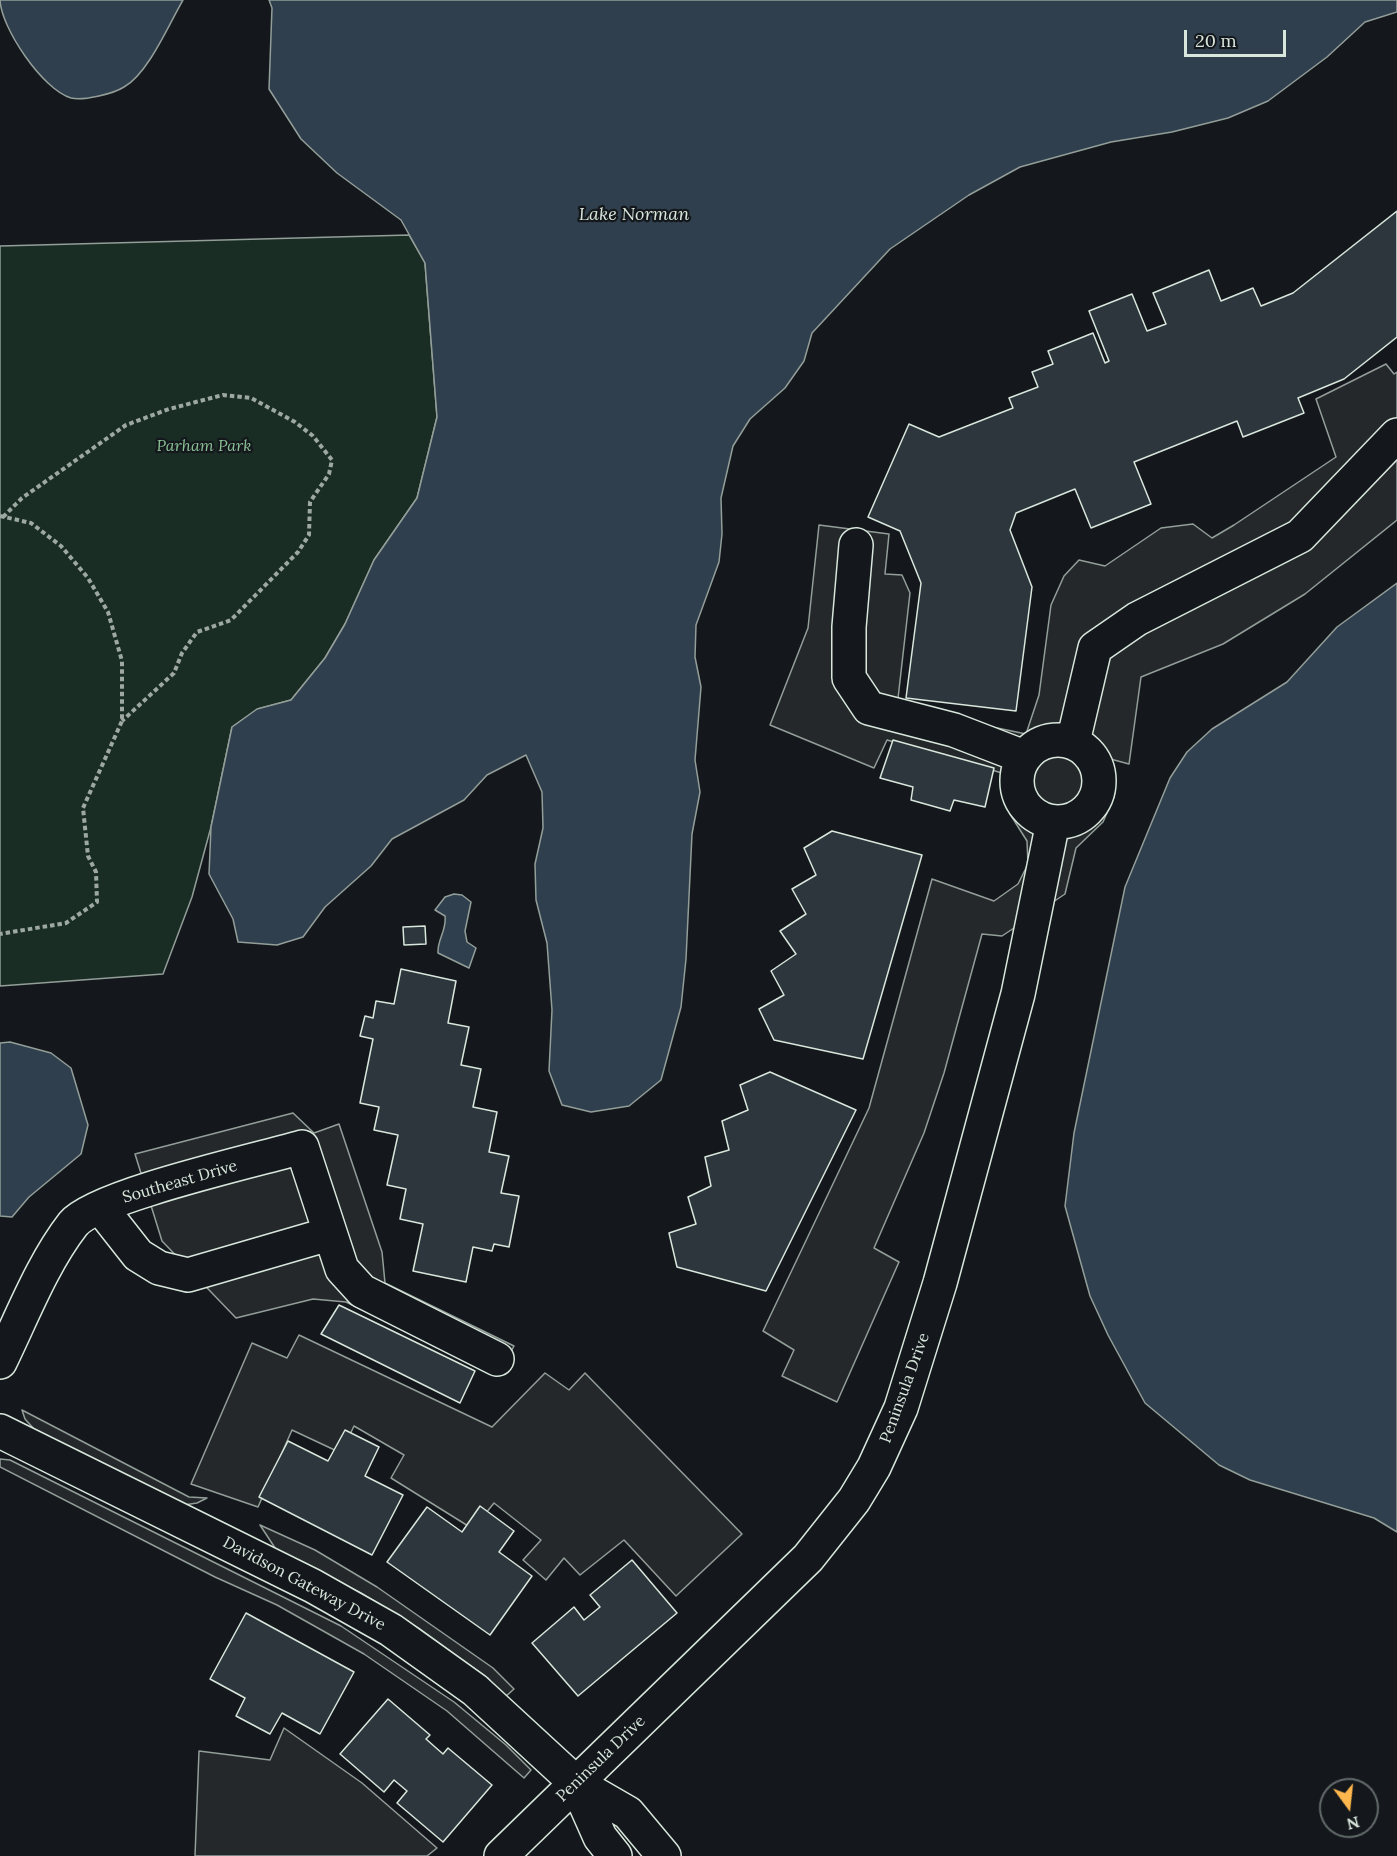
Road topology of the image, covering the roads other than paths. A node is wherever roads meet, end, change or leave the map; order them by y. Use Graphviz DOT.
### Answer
graph roads {
  1 [pos="1397,435"];
  2 [pos="856,545"];
  3 [pos="1073,742"];
  4 [pos="1024,757"];
  5 [pos="1053,822"];
  6 [pos="101,1208"];
  7 [pos="329,1234"];
  8 [pos="497,1359"];
  9 [pos="0,1362"];
  10 [pos="0,1431"];
  11 [pos="576,1783"];
  12 [pos="501,1856"];
  13 [pos="615,1856"];
  14 [pos="664,1856"];
  1 -- 3 [label="street"];
  2 -- 4 [label="street"];
  3 -- 4 [label="street"];
  3 -- 5 [label="street"];
  4 -- 5 [label="street"];
  5 -- 11 [label="street, Peninsula Drive"];
  6 -- 7 [label="street"];
  6 -- 7 [label="street, Southeast Drive"];
  6 -- 9 [label="street, Southeast Drive"];
  7 -- 8 [label="street"];
  10 -- 11 [label="street, Davidson Gateway Drive"];
  11 -- 12 [label="street, Peninsula Drive"];
  11 -- 13 [label="street, Davidson Gateway Drive"];
  11 -- 14 [label="street, Davidson Gateway Drive"];
}
